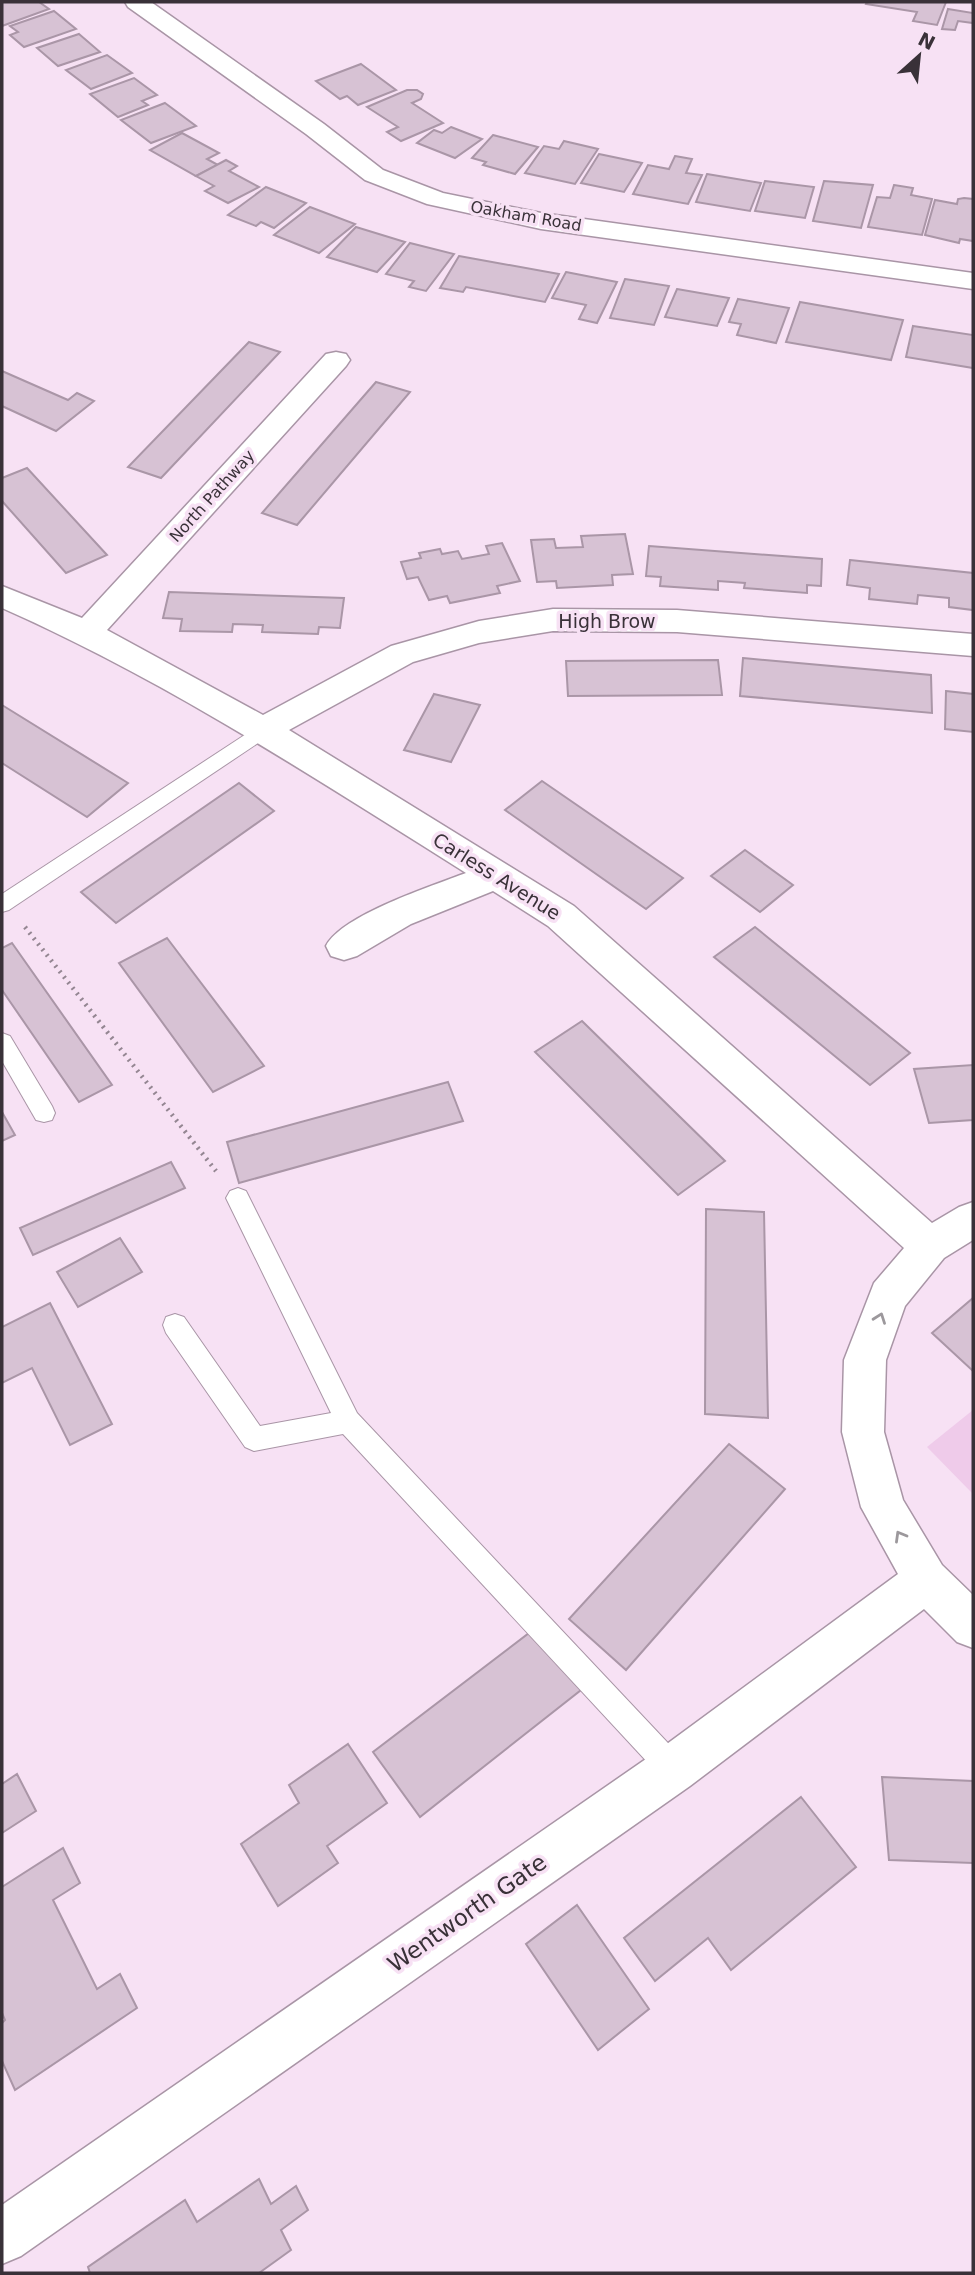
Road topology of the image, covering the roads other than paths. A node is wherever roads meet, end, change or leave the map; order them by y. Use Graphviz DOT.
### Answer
graph roads {
  1 [pos="136,2"];
  2 [pos="973,281"];
  3 [pos="336,360"];
  4 [pos="2,596"];
  5 [pos="87,633"];
  6 [pos="973,645"];
  7 [pos="264,730"];
  8 [pos="498,875"];
  9 [pos="3,903"];
  10 [pos="344,946"];
  11 [pos="2,1042"];
  12 [pos="44,1113"];
  13 [pos="238,1198"];
  14 [pos="973,1219"];
  15 [pos="930,1246"];
  16 [pos="175,1325"];
  17 [pos="348,1421"];
  18 [pos="926,1580"];
  19 [pos="973,1626"];
  20 [pos="673,1769"];
  21 [pos="2,2237"];
  1 -- 2 [label="street, Oakham Road"];
  3 -- 5 [label="street, North Pathway"];
  4 -- 5 [label="street, Carless Avenue"];
  5 -- 7 [label="street, Carless Avenue"];
  6 -- 7 [label="street, High Brow"];
  7 -- 8 [label="street, Carless Avenue"];
  7 -- 9 [label="lane"];
  8 -- 10 [label="street"];
  8 -- 15 [label="street, Carless Avenue"];
  11 -- 12 [label="lane"];
  13 -- 17 [label="lane"];
  14 -- 15 [label="street"];
  18 -- 15 [label="street, one-way"];
  16 -- 17 [label="lane"];
  17 -- 20 [label="lane"];
  18 -- 19 [label="street"];
  18 -- 20 [label="street, Wentworth Gate"];
  20 -- 21 [label="street, Wentworth Gate"];
}
